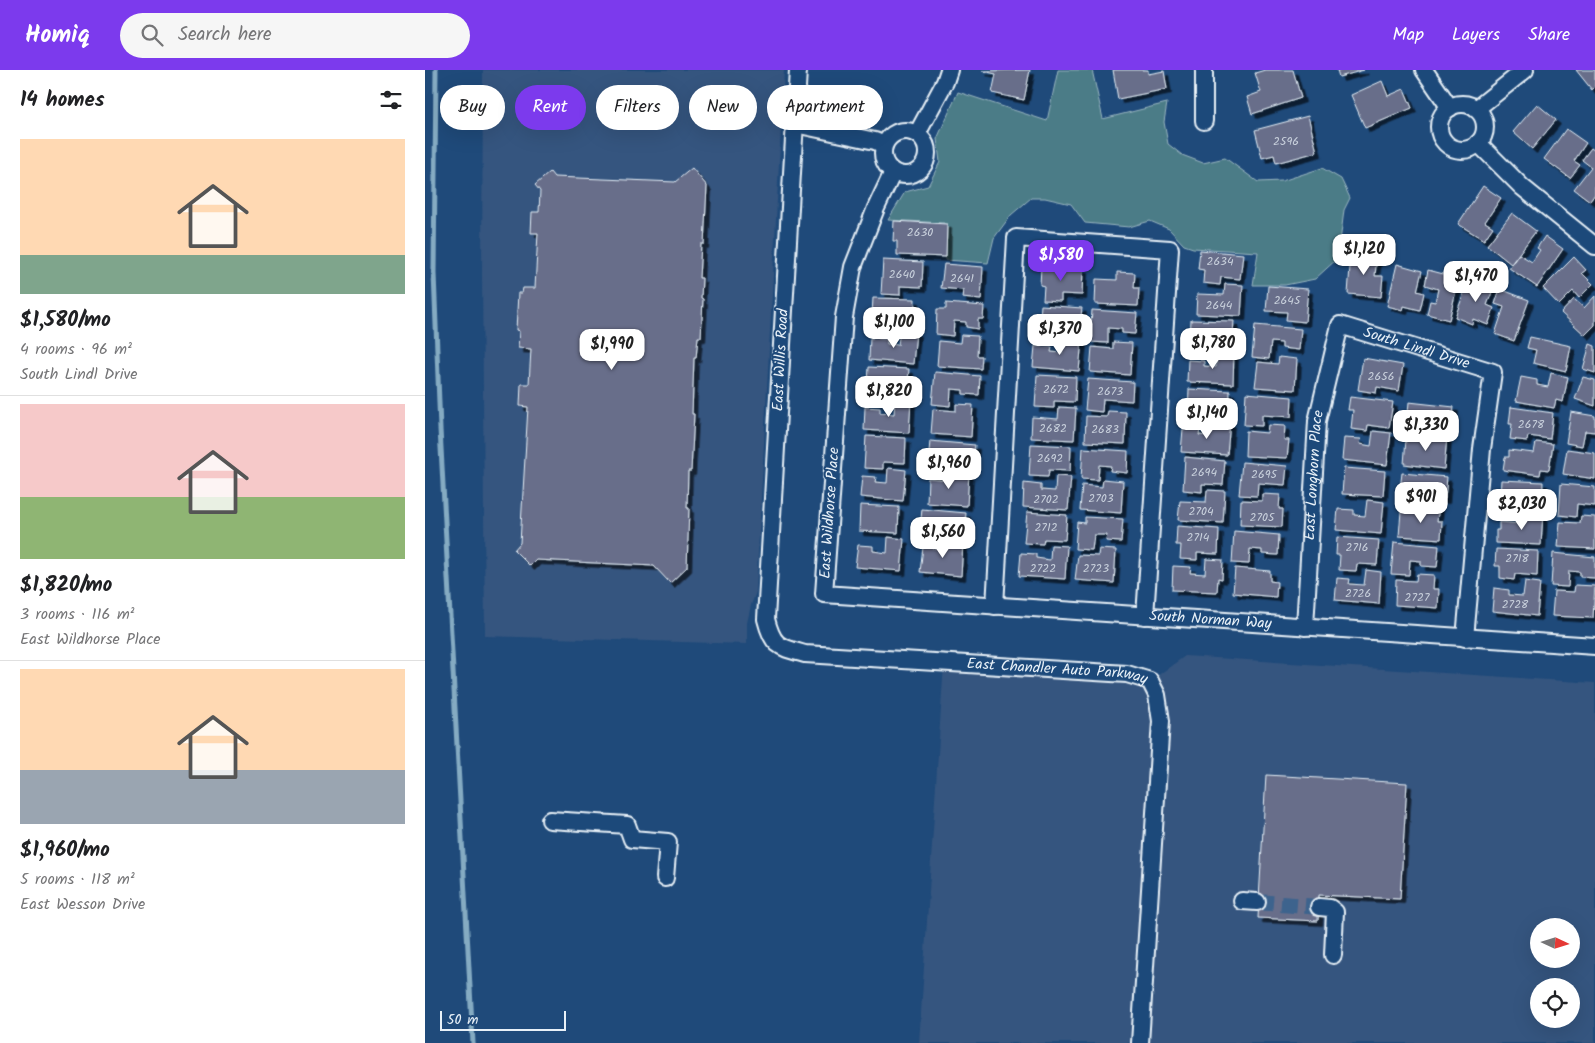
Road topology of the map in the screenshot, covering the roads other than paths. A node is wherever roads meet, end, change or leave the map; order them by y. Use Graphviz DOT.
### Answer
graph roads {
  1 [pos="798,70"];
  2 [pos="949,70"];
  3 [pos="1204,70"];
  4 [pos="1424,70"];
  5 [pos="1525,70"];
  6 [pos="797,85"];
  7 [pos="1450,108"];
  8 [pos="1476,109"];
  9 [pos="1205,121"];
  10 [pos="795,130"];
  11 [pos="823,130"];
  12 [pos="917,134"];
  13 [pos="1478,144"];
  14 [pos="884,146"];
  15 [pos="893,172"];
  16 [pos="1595,246"];
  17 [pos="1340,325"];
  18 [pos="825,594"];
  19 [pos="995,606"];
  20 [pos="1145,616"];
  21 [pos="1305,627"];
  22 [pos="1465,638"];
  23 [pos="1595,646"];
  24 [pos="779,647"];
  25 [pos="550,820"];
  26 [pos="665,878"];
  27 [pos="1319,907"];
  28 [pos="1333,955"];
  29 [pos="1140,1043"];
  1 -- 6 [label="street, East Willis Road"];
  2 -- 12 [label="street"];
  3 -- 9 [label="street"];
  4 -- 7 [label="street"];
  5 -- 8 [label="street"];
  7 -- 8 [label="street"];
  7 -- 13 [label="street"];
  8 -- 13 [label="street"];
  10 -- 24 [label="street, East Willis Road"];
  11 -- 14 [label="street"];
  12 -- 14 [label="street"];
  12 -- 15 [label="street"];
  13 -- 16 [label="street"];
  14 -- 15 [label="street"];
  15 -- 18 [label="street, East Wildhorse Place"];
  17 -- 21 [label="street, East Longhorn Place"];
  17 -- 22 [label="street, South Lindl Drive"];
  18 -- 19 [label="street, South Norman Way"];
  19 -- 20 [label="street, South Norman Way"];
  19 -- 20 [label="street"];
  20 -- 21 [label="street, South Norman Way"];
  21 -- 22 [label="street, South Norman Way"];
  22 -- 23 [label="street, South Norman Way"];
  24 -- 29 [label="street, East Chandler Auto Parkway"];
  25 -- 26 [label="street"];
  27 -- 28 [label="street"];
}
